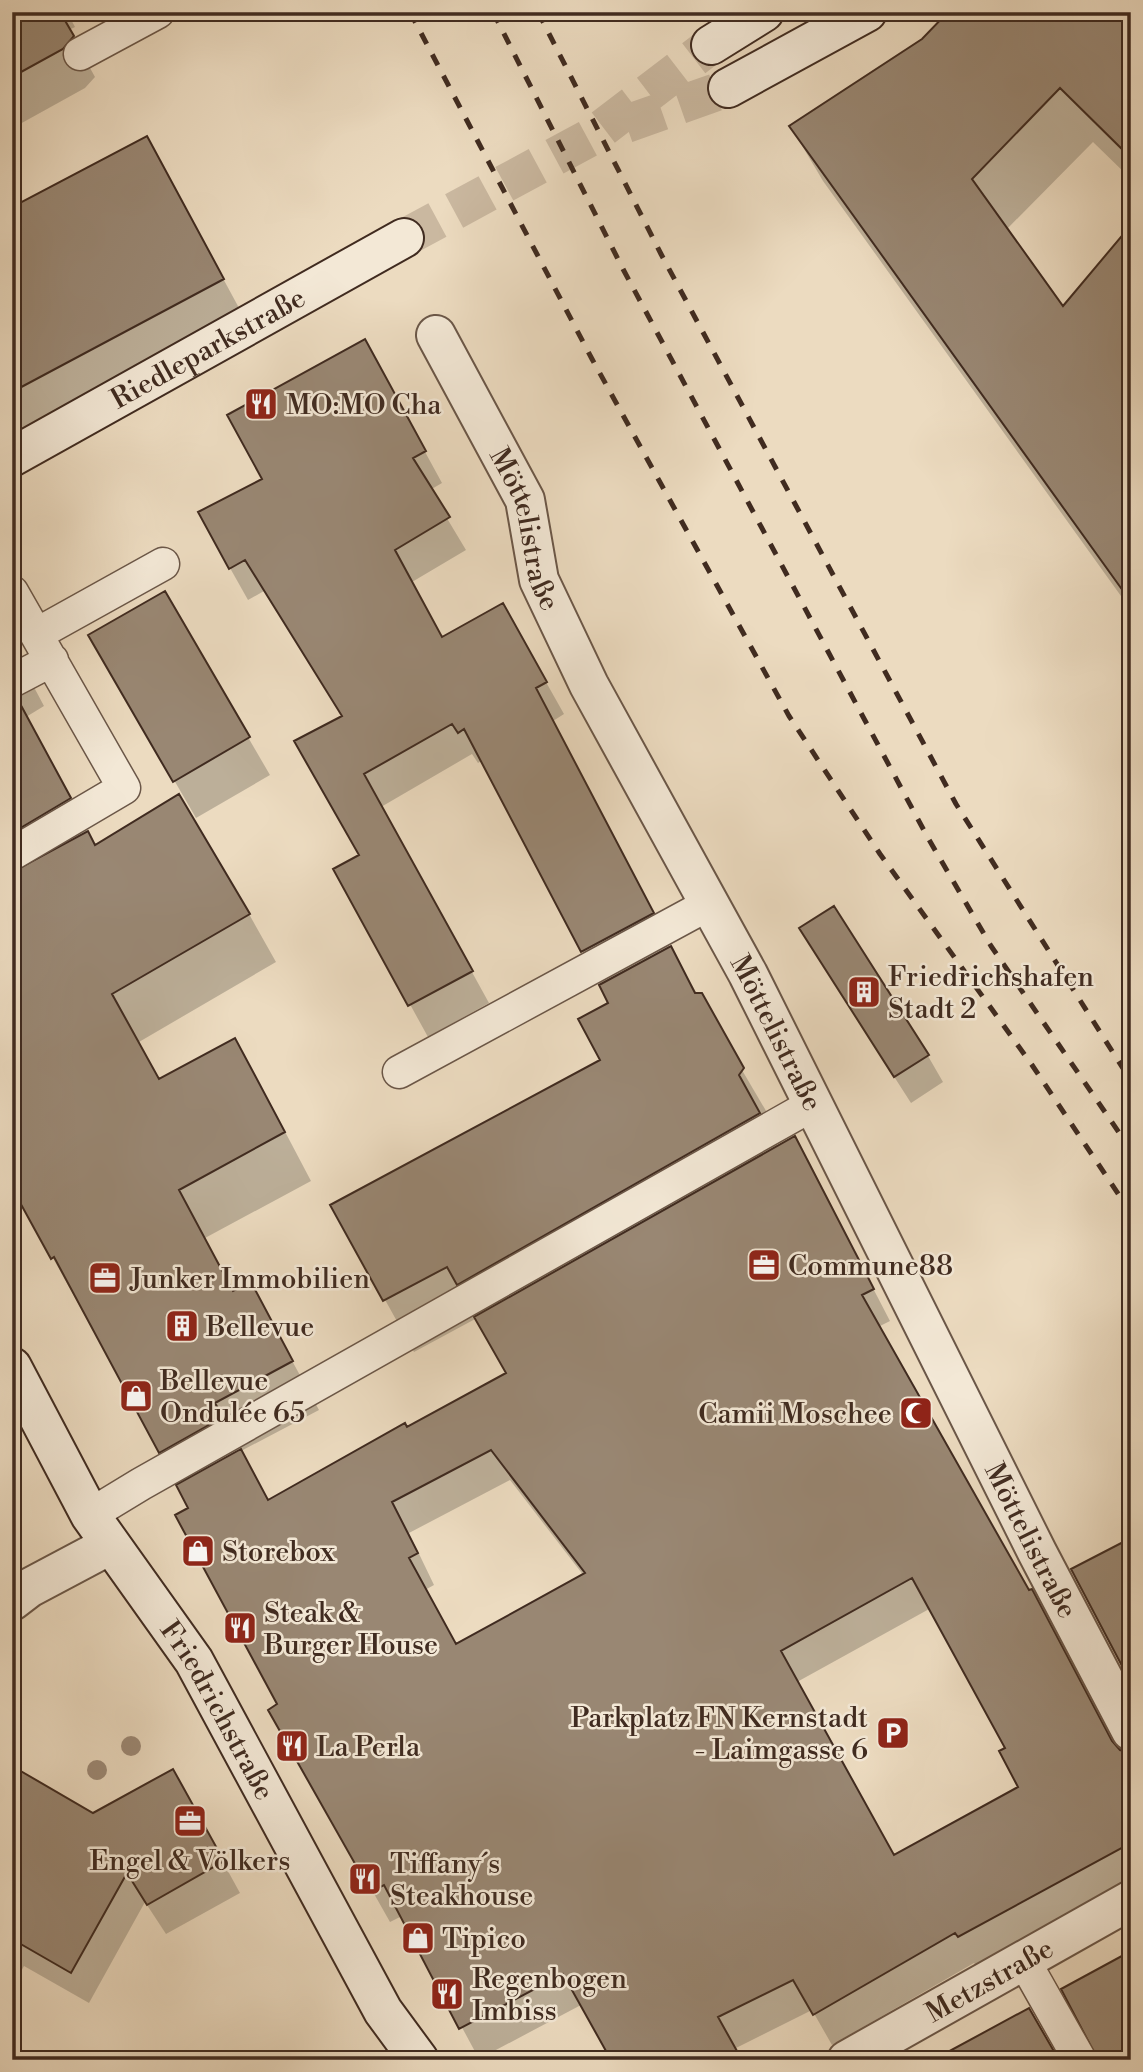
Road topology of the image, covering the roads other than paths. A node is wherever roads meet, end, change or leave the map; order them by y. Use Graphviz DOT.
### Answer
graph roads {
  1 [pos="158,12"];
  2 [pos="764,12"];
  3 [pos="867,12"];
  4 [pos="711,45"];
  5 [pos="80,54"];
  6 [pos="728,88"];
  7 [pos="404,238"];
  8 [pos="436,335"];
  9 [pos="12,457"];
  10 [pos="163,564"];
  11 [pos="12,592"];
  12 [pos="45,647"];
  13 [pos="12,681"];
  14 [pos="12,854"];
  15 [pos="709,904"];
  16 [pos="399,1072"];
  17 [pos="813,1105"];
  18 [pos="12,1367"];
  19 [pos="100,1530"];
  20 [pos="12,1601"];
  21 [pos="1131,1731"];
  22 [pos="1131,1900"];
  23 [pos="1024,1961"];
  24 [pos="418,2058"];
  25 [pos="847,2060"];
  26 [pos="1080,2060"];
  1 -- 5 [label="lane"];
  2 -- 4 [label="street"];
  3 -- 6 [label="street"];
  7 -- 9 [label="street, Riedleparkstraße"];
  8 -- 15 [label="street, Möttelistraße"];
  10 -- 12 [label="lane"];
  11 -- 12 [label="lane"];
  12 -- 13 [label="lane"];
  12 -- 14 [label="lane"];
  15 -- 16 [label="lane"];
  15 -- 17 [label="street, Möttelistraße"];
  17 -- 19 [label="lane"];
  17 -- 21 [label="street, Möttelistraße"];
  18 -- 19 [label="street, Friedrichstraße"];
  19 -- 20 [label="street"];
  19 -- 24 [label="street, Friedrichstraße"];
  22 -- 23 [label="street, Metzstraße"];
  23 -- 25 [label="street, Metzstraße"];
  23 -- 26 [label="lane"];
}
